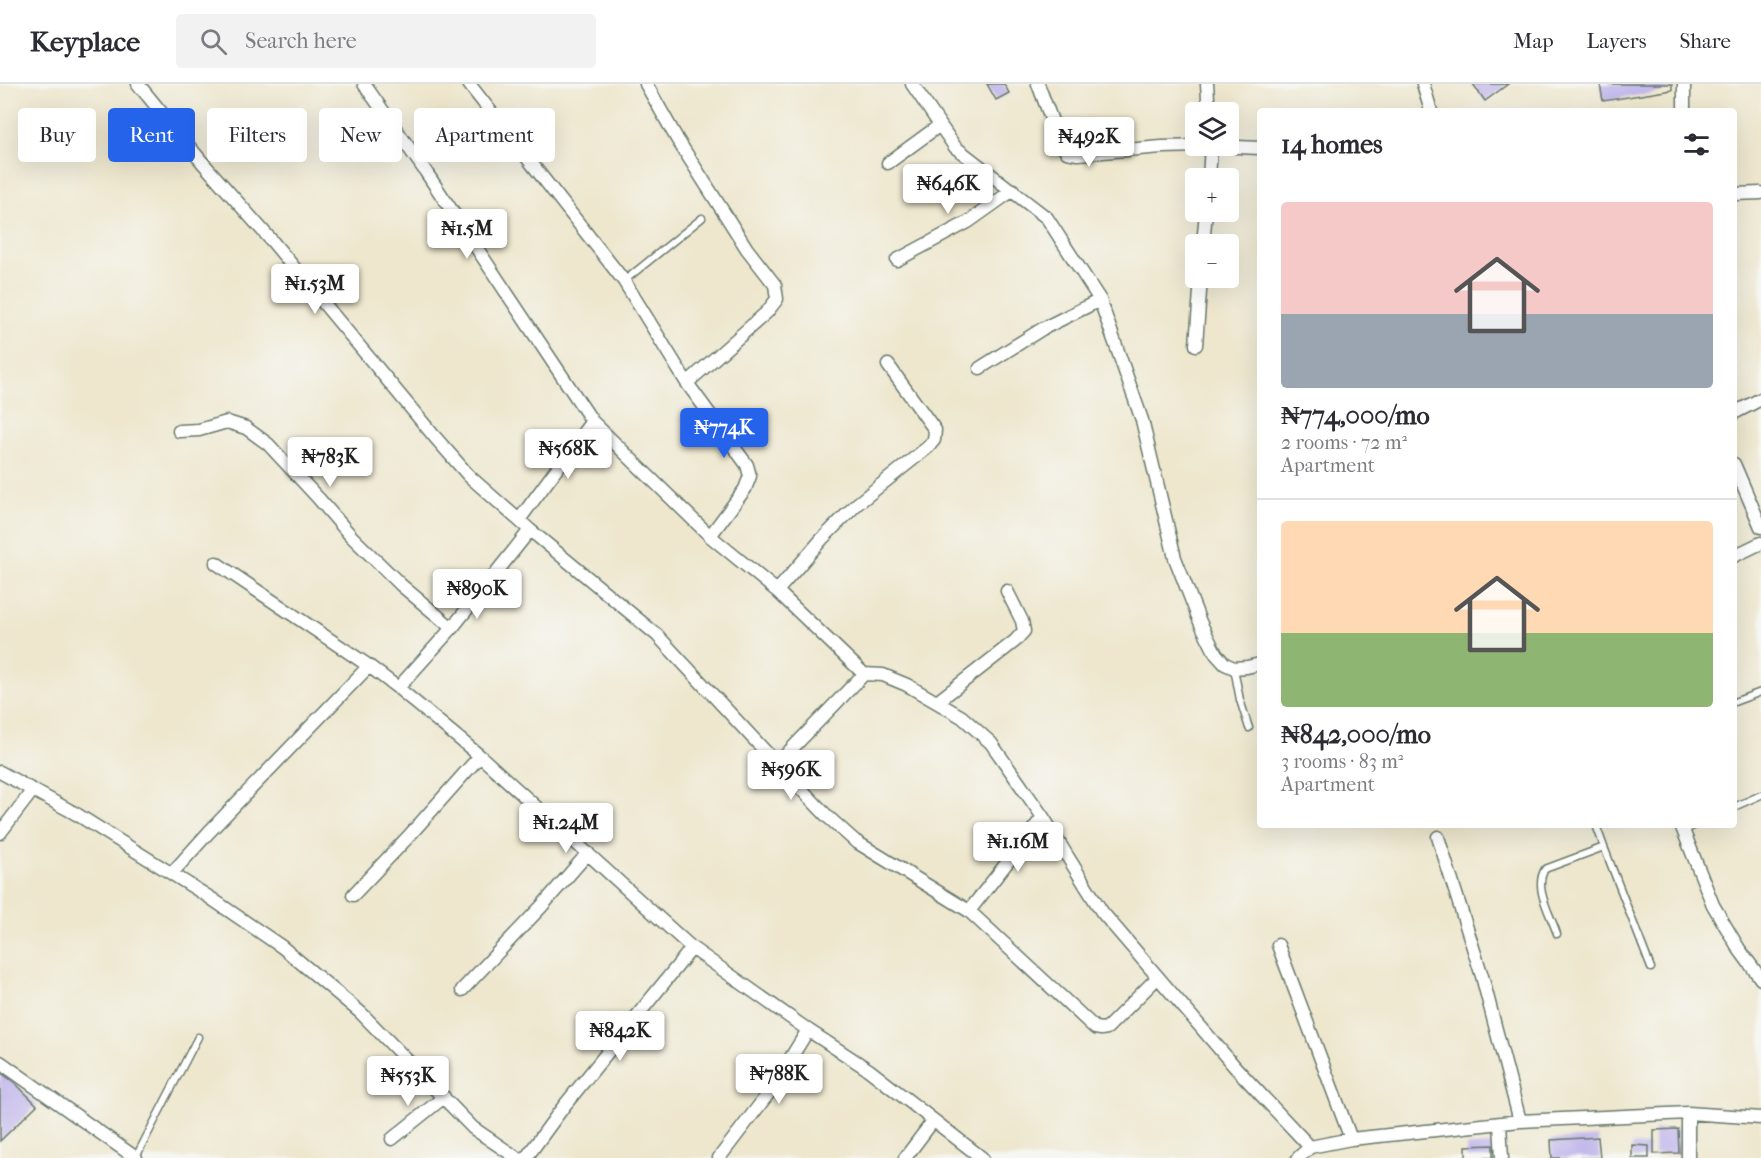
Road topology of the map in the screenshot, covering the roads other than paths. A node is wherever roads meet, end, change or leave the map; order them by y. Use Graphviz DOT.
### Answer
graph roads {
  1 [pos="138,84"];
  2 [pos="364,84"];
  3 [pos="469,84"];
  4 [pos="646,84"];
  5 [pos="912,84"];
  6 [pos="1038,84"];
  7 [pos="1207,84"];
  8 [pos="1422,84"];
  9 [pos="1684,84"];
  10 [pos="1208,102"];
  11 [pos="1430,108"];
  12 [pos="1684,108"];
  13 [pos="940,124"];
  14 [pos="1185,146"];
  15 [pos="1239,147"];
  16 [pos="1257,148"];
  17 [pos="888,163"];
  18 [pos="1013,190"];
  19 [pos="1761,193"];
  20 [pos="1737,194"];
  21 [pos="702,218"];
  22 [pos="897,260"];
  23 [pos="624,281"];
  24 [pos="1200,288"];
  25 [pos="1100,300"];
  26 [pos="1196,345"];
  27 [pos="888,364"];
  28 [pos="980,368"];
  29 [pos="687,383"];
  30 [pos="1761,399"];
  31 [pos="1737,411"];
  32 [pos="592,421"];
  33 [pos="179,431"];
  34 [pos="1737,471"];
  35 [pos="519,520"];
  36 [pos="1761,526"];
  37 [pos="530,530"];
  38 [pos="711,536"];
  39 [pos="1761,543"];
  40 [pos="1737,555"];
  41 [pos="216,563"];
  42 [pos="777,591"];
  43 [pos="1007,591"];
  44 [pos="452,628"];
  45 [pos="1257,664"];
  46 [pos="369,666"];
  47 [pos="1234,668"];
  48 [pos="864,674"];
  49 [pos="398,688"];
  50 [pos="1761,692"];
  51 [pos="1737,701"];
  52 [pos="937,702"];
  53 [pos="1249,728"];
  54 [pos="480,756"];
  55 [pos="777,764"];
  56 [pos="0,772"];
  57 [pos="33,790"];
  58 [pos="1761,795"];
  59 [pos="1737,806"];
  60 [pos="1043,817"];
  61 [pos="1597,828"];
  62 [pos="1682,828"];
  63 [pos="0,833"];
  64 [pos="1438,837"];
  65 [pos="1604,847"];
  66 [pos="588,853"];
  67 [pos="172,873"];
  68 [pos="353,895"];
  69 [pos="969,911"];
  70 [pos="1557,934"];
  71 [pos="1278,945"];
  72 [pos="692,948"];
  73 [pos="1651,968"];
  74 [pos="1157,978"];
  75 [pos="1761,980"];
  76 [pos="462,990"];
  77 [pos="808,1030"];
  78 [pos="198,1037"];
  79 [pos="0,1062"];
  80 [pos="444,1097"];
  81 [pos="1688,1113"];
  82 [pos="1761,1118"];
  83 [pos="933,1121"];
  84 [pos="1520,1121"];
  85 [pos="1500,1124"];
  86 [pos="392,1139"];
  87 [pos="1351,1139"];
  88 [pos="1310,1147"];
  89 [pos="135,1158"];
  90 [pos="517,1158"];
  91 [pos="526,1158"];
  92 [pos="719,1158"];
  93 [pos="905,1158"];
  94 [pos="982,1158"];
  95 [pos="1298,1158"];
  96 [pos="1502,1158"];
  97 [pos="1688,1158"];
  1 -- 35 [label="street"];
  2 -- 32 [label="street"];
  3 -- 23 [label="street"];
  4 -- 29 [label="street"];
  5 -- 13 [label="street"];
  6 -- 14 [label="street"];
  7 -- 10 [label="street"];
  8 -- 11 [label="street"];
  9 -- 12 [label="street"];
  13 -- 17 [label="street"];
  13 -- 18 [label="street"];
  15 -- 16 [label="street"];
  18 -- 22 [label="street"];
  18 -- 25 [label="street"];
  19 -- 20 [label="street"];
  21 -- 23 [label="lane"];
  23 -- 29 [label="street"];
  24 -- 26 [label="street"];
  25 -- 28 [label="street"];
  25 -- 47 [label="street"];
  27 -- 42 [label="street"];
  29 -- 38 [label="street"];
  30 -- 31 [label="street"];
  32 -- 35 [label="street"];
  32 -- 38 [label="street"];
  33 -- 44 [label="street"];
  34 -- 36 [label="street"];
  35 -- 37 [label="street"];
  37 -- 44 [label="street"];
  37 -- 55 [label="street"];
  38 -- 42 [label="street"];
  39 -- 40 [label="street"];
  41 -- 46 [label="street"];
  42 -- 48 [label="street"];
  43 -- 52 [label="street"];
  44 -- 49 [label="street"];
  45 -- 47 [label="street"];
  46 -- 49 [label="street"];
  46 -- 67 [label="street"];
  47 -- 53 [label="lane"];
  48 -- 52 [label="street"];
  48 -- 55 [label="street"];
  49 -- 54 [label="street"];
  50 -- 51 [label="lane"];
  52 -- 60 [label="street"];
  54 -- 66 [label="street"];
  54 -- 68 [label="street"];
  55 -- 69 [label="street"];
  56 -- 57 [label="street"];
  57 -- 63 [label="street"];
  57 -- 67 [label="street"];
  58 -- 59 [label="lane"];
  60 -- 69 [label="street"];
  60 -- 74 [label="street"];
  61 -- 65 [label="lane"];
  62 -- 75 [label="street"];
  64 -- 84 [label="street"];
  65 -- 70 [label="lane"];
  65 -- 73 [label="lane"];
  66 -- 72 [label="street"];
  66 -- 76 [label="street"];
  67 -- 80 [label="street"];
  69 -- 74 [label="street"];
  71 -- 87 [label="street"];
  72 -- 77 [label="street"];
  72 -- 91 [label="street"];
  74 -- 88 [label="street"];
  77 -- 83 [label="street"];
  77 -- 92 [label="street"];
  78 -- 89 [label="lane"];
  79 -- 89 [label="street"];
  80 -- 86 [label="street"];
  80 -- 90 [label="street"];
  81 -- 82 [label="street"];
  81 -- 84 [label="street"];
  81 -- 97 [label="street"];
  83 -- 93 [label="street"];
  83 -- 94 [label="street"];
  84 -- 85 [label="street"];
  85 -- 87 [label="street"];
  85 -- 96 [label="street"];
  87 -- 88 [label="street"];
  88 -- 95 [label="street"];
}
